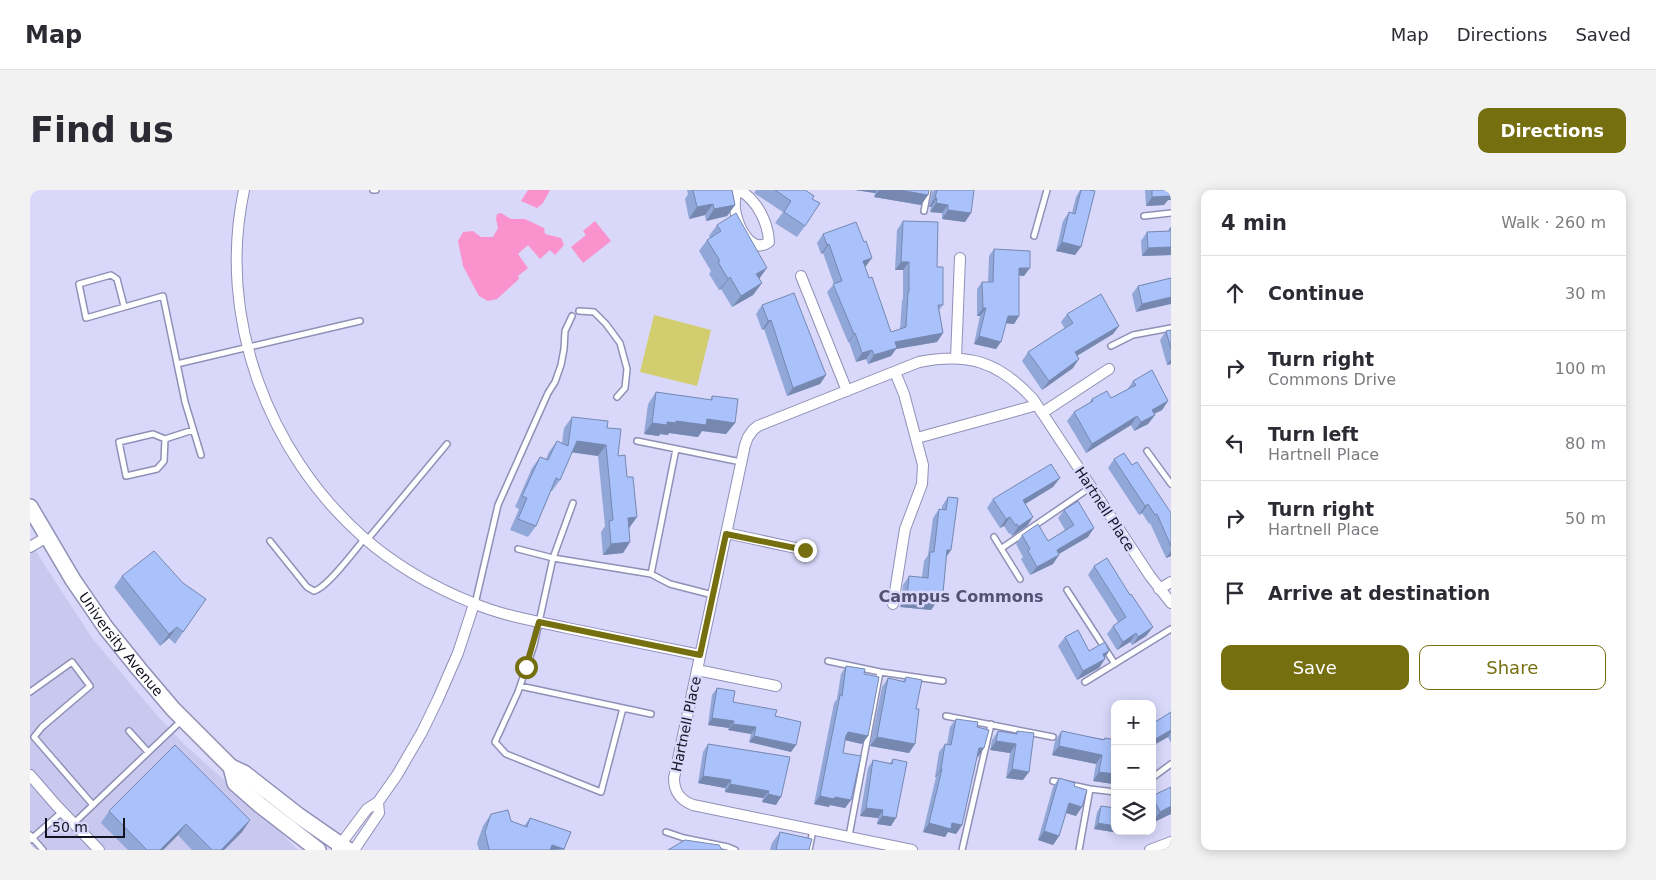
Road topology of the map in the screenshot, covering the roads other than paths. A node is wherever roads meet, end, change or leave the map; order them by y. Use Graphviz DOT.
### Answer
graph roads {
  1 [pos="244,190"];
  2 [pos="738,190"];
  3 [pos="928,190"];
  4 [pos="1047,190"];
  5 [pos="924,211"];
  6 [pos="1171,213"];
  7 [pos="1144,216"];
  8 [pos="1034,236"];
  9 [pos="960,258"];
  10 [pos="802,276"];
  11 [pos="124,306"];
  12 [pos="579,311"];
  13 [pos="572,316"];
  14 [pos="360,320"];
  15 [pos="1171,328"];
  16 [pos="1112,346"];
  17 [pos="248,348"];
  18 [pos="956,358"];
  19 [pos="178,364"];
  20 [pos="1109,369"];
  21 [pos="895,372"];
  22 [pos="847,391"];
  23 [pos="617,397"];
  24 [pos="1040,409"];
  25 [pos="193,430"];
  26 [pos="917,438"];
  27 [pos="165,439"];
  28 [pos="637,441"];
  29 [pos="447,444"];
  30 [pos="676,449"];
  31 [pos="1147,451"];
  32 [pos="201,455"];
  33 [pos="742,462"];
  34 [pos="1171,484"];
  35 [pos="1091,487"];
  36 [pos="573,503"];
  37 [pos="30,507"];
  38 [pos="726,534"];
  39 [pos="47,537"];
  40 [pos="994,537"];
  41 [pos="366,540"];
  42 [pos="270,541"];
  43 [pos="30,547"];
  44 [pos="1002,548"];
  45 [pos="518,549"];
  46 [pos="805,550"];
  47 [pos="553,558"];
  48 [pos="651,574"];
  49 [pos="1020,579"];
  50 [pos="1171,582"];
  51 [pos="1159,589"];
  52 [pos="1067,590"];
  53 [pos="713,595"];
  54 [pos="1171,603"];
  55 [pos="474,604"];
  56 [pos="893,604"];
  57 [pos="539,622"];
  58 [pos="1171,629"];
  59 [pos="700,655"];
  60 [pos="828,661"];
  61 [pos="1115,664"];
  62 [pos="697,670"];
  63 [pos="880,672"];
  64 [pos="943,681"];
  65 [pos="1085,682"];
  66 [pos="520,686"];
  67 [pos="776,686"];
  68 [pos="30,692"];
  69 [pos="623,708"];
  70 [pos="651,714"];
  71 [pos="946,716"];
  72 [pos="182,719"];
  73 [pos="991,724"];
  74 [pos="129,731"];
  75 [pos="1053,737"];
  76 [pos="148,752"];
  77 [pos="1171,764"];
  78 [pos="231,767"];
  79 [pos="30,775"];
  80 [pos="1156,775"];
  81 [pos="1053,781"];
  82 [pos="1090,789"];
  83 [pos="1111,792"];
  84 [pos="378,802"];
  85 [pos="93,805"];
  86 [pos="62,812"];
  87 [pos="74,824"];
  88 [pos="814,830"];
  89 [pos="666,832"];
  90 [pos="848,837"];
  91 [pos="31,838"];
  92 [pos="1171,842"];
  93 [pos="345,849"];
  94 [pos="43,850"];
  95 [pos="99,850"];
  96 [pos="318,850"];
  97 [pos="735,850"];
  98 [pos="809,850"];
  99 [pos="912,850"];
  100 [pos="962,850"];
  101 [pos="1079,850"];
  102 [pos="1150,850"];
  1 -- 17 [label="street"];
  2 -- 2 [label="street"];
  3 -- 5 [label="lane"];
  4 -- 8 [label="lane"];
  6 -- 7 [label="lane"];
  9 -- 18 [label="street"];
  10 -- 22 [label="street"];
  11 -- 11 [label="lane"];
  11 -- 19 [label="lane"];
  12 -- 23 [label="lane"];
  13 -- 55 [label="lane"];
  14 -- 17 [label="lane"];
  15 -- 16 [label="lane"];
  17 -- 19 [label="lane"];
  17 -- 41 [label="street"];
  18 -- 21 [label="street, Hartnell Place"];
  18 -- 24 [label="street, Hartnell Place"];
  19 -- 25 [label="lane"];
  20 -- 24 [label="street"];
  21 -- 22 [label="street, Hartnell Place"];
  21 -- 26 [label="street"];
  22 -- 33 [label="street, Hartnell Place"];
  24 -- 26 [label="street"];
  24 -- 35 [label="street, Hartnell Place"];
  25 -- 27 [label="lane"];
  25 -- 32 [label="lane"];
  26 -- 56 [label="street"];
  27 -- 27 [label="lane"];
  28 -- 30 [label="lane"];
  29 -- 41 [label="lane"];
  30 -- 33 [label="lane"];
  30 -- 48 [label="lane"];
  31 -- 34 [label="lane"];
  33 -- 38 [label="street, Hartnell Place"];
  35 -- 44 [label="lane"];
  35 -- 51 [label="street, Hartnell Place"];
  36 -- 47 [label="lane"];
  37 -- 39 [label="street, University Avenue"];
  38 -- 46 [label="street"];
  38 -- 53 [label="street, Hartnell Place"];
  39 -- 43 [label="street"];
  39 -- 72 [label="street, University Avenue"];
  40 -- 44 [label="lane"];
  41 -- 42 [label="lane"];
  41 -- 55 [label="street"];
  44 -- 49 [label="lane"];
  45 -- 47 [label="lane"];
  47 -- 48 [label="lane"];
  47 -- 57 [label="lane"];
  48 -- 53 [label="lane"];
  50 -- 51 [label="street"];
  51 -- 54 [label="street, Hartnell Place"];
  52 -- 61 [label="lane"];
  53 -- 59 [label="street, Hartnell Place"];
  55 -- 57 [label="street"];
  55 -- 84 [label="street"];
  57 -- 59 [label="street"];
  57 -- 66 [label="lane"];
  58 -- 61 [label="lane"];
  59 -- 62 [label="street, Hartnell Place"];
  60 -- 63 [label="lane"];
  61 -- 65 [label="lane"];
  62 -- 67 [label="street"];
  62 -- 88 [label="street, Hartnell Place"];
  63 -- 64 [label="lane"];
  63 -- 90 [label="lane"];
  66 -- 69 [label="lane"];
  66 -- 69 [label="lane"];
  68 -- 85 [label="lane"];
  69 -- 70 [label="lane"];
  71 -- 73 [label="lane"];
  72 -- 76 [label="lane"];
  72 -- 78 [label="street, University Avenue"];
  73 -- 75 [label="lane"];
  73 -- 100 [label="lane"];
  74 -- 76 [label="lane"];
  76 -- 85 [label="lane"];
  77 -- 80 [label="lane"];
  78 -- 93 [label="street, University Avenue"];
  78 -- 96 [label="street, University Avenue"];
  79 -- 86 [label="street"];
  81 -- 82 [label="lane"];
  82 -- 83 [label="lane"];
  82 -- 101 [label="lane"];
  84 -- 93 [label="street"];
  84 -- 93 [label="street"];
  85 -- 87 [label="lane"];
  86 -- 87 [label="street"];
  86 -- 91 [label="lane"];
  87 -- 95 [label="street"];
  88 -- 90 [label="street, Hartnell Place"];
  88 -- 98 [label="lane"];
  89 -- 97 [label="lane"];
  90 -- 99 [label="street, Hartnell Place"];
  91 -- 94 [label="lane"];
  92 -- 102 [label="street"];
}
